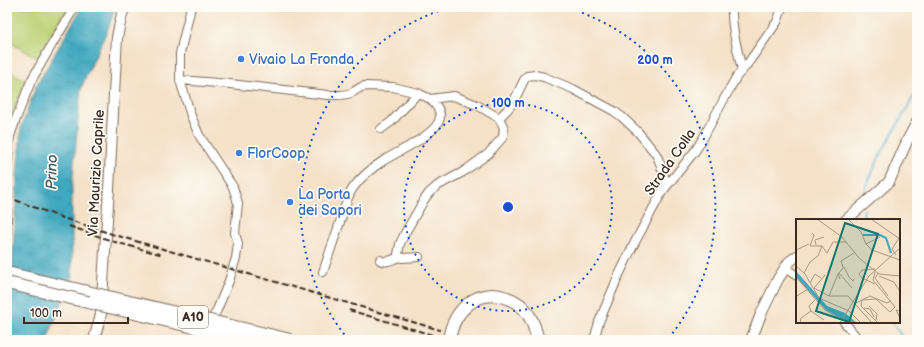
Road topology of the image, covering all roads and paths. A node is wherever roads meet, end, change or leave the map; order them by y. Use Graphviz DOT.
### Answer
graph roads {
  1 [pos="75,7"];
  2 [pos="125,7"];
  3 [pos="191,7"];
  4 [pos="732,7"];
  5 [pos="782,7"];
  6 [pos="742,71"];
  7 [pos="180,80"];
  8 [pos="418,92"];
  9 [pos="430,99"];
  10 [pos="499,118"];
  11 [pos="917,122"];
  12 [pos="381,129"];
  13 [pos="7,167"];
  14 [pos="668,185"];
  15 [pos="7,203"];
  16 [pos="847,219"];
  17 [pos="7,232"];
  18 [pos="400,256"];
  19 [pos="419,257"];
  20 [pos="796,257"];
  21 [pos="380,260"];
  22 [pos="785,268"];
  23 [pos="323,272"];
  24 [pos="7,273"];
  25 [pos="796,275"];
  26 [pos="7,283"];
  27 [pos="845,323"];
  28 [pos="536,337"];
  29 [pos="94,340"];
  30 [pos="201,340"];
  31 [pos="249,340"];
  32 [pos="290,340"];
  33 [pos="449,340"];
  34 [pos="594,340"];
  35 [pos="751,340"];
  36 [pos="859,340"];
  1 -- 13 [label="street"];
  2 -- 29 [label="main road, Via Maurizio Caprile"];
  3 -- 7 [label="street"];
  4 -- 6 [label="street"];
  5 -- 6 [label="street, Strada Colla"];
  6 -- 14 [label="street, Strada Colla"];
  7 -- 8 [label="street"];
  7 -- 30 [label="street"];
  8 -- 9 [label="street"];
  8 -- 12 [label="street"];
  9 -- 10 [label="street"];
  9 -- 23 [label="street"];
  10 -- 14 [label="street"];
  10 -- 18 [label="street"];
  11 -- 16 [label="main road"];
  14 -- 34 [label="street, Strada Colla"];
  15 -- 17 [label="street"];
  18 -- 19 [label="street"];
  18 -- 21 [label="street"];
  20 -- 22 [label="main road"];
  22 -- 25 [label="street"];
  22 -- 35 [label="main road"];
  24 -- 32 [label="highway, A10, bridge"];
  26 -- 31 [label="highway, A10, bridge"];
  27 -- 36 [label="street"];
  28 -- 33 [label="highway"];
}
